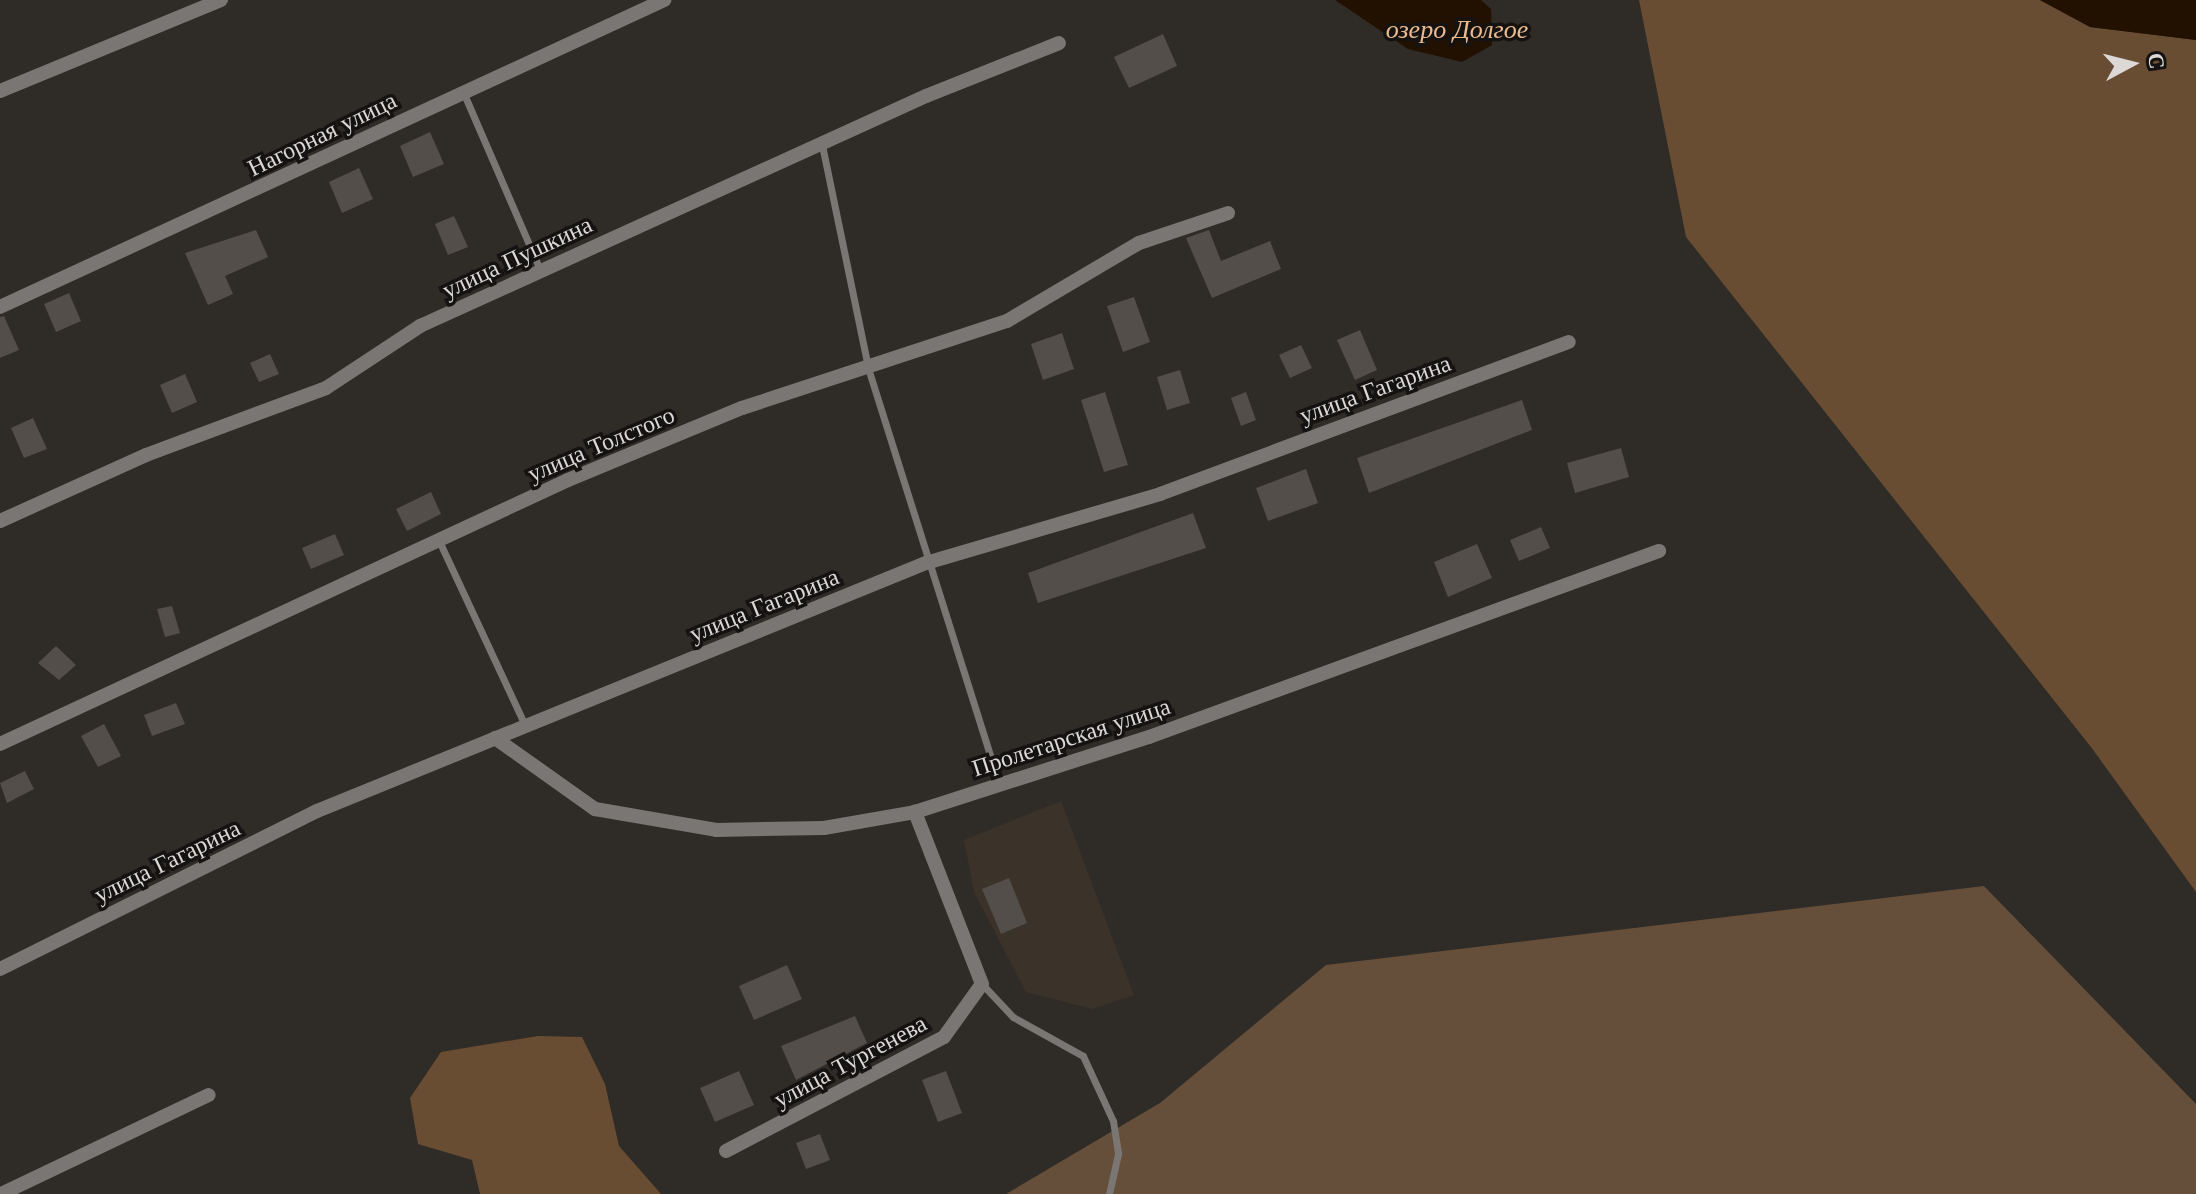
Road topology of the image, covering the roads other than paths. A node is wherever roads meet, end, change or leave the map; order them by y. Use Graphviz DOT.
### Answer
graph roads {
  1 [pos="221,0"];
  2 [pos="664,0"];
  3 [pos="1059,43"];
  4 [pos="0,91"];
  5 [pos="463,92"];
  6 [pos="822,142"];
  7 [pos="1228,213"];
  8 [pos="541,272"];
  9 [pos="0,307"];
  10 [pos="1569,342"];
  11 [pos="868,368"];
  12 [pos="0,521"];
  13 [pos="440,543"];
  14 [pos="1659,551"];
  15 [pos="926,563"];
  16 [pos="525,725"];
  17 [pos="495,738"];
  18 [pos="0,744"];
  19 [pos="999,783"];
  20 [pos="915,812"];
  21 [pos="0,969"];
  22 [pos="982,984"];
  23 [pos="209,1095"];
  24 [pos="726,1151"];
  25 [pos="1,1194"];
  26 [pos="1109,1194"];
  1 -- 4 [label="street"];
  2 -- 5 [label="street, Нагорная улица"];
  3 -- 6 [label="street, улица Пушкина"];
  5 -- 8 [label="lane"];
  5 -- 9 [label="street, Нагорная улица"];
  6 -- 8 [label="street, улица Пушкина"];
  6 -- 11 [label="lane"];
  7 -- 11 [label="street, улица Толстого"];
  8 -- 12 [label="street, улица Пушкина"];
  10 -- 15 [label="street, улица Гагарина"];
  11 -- 13 [label="street, улица Толстого"];
  11 -- 15 [label="lane"];
  13 -- 16 [label="lane"];
  13 -- 18 [label="street, улица Толстого"];
  14 -- 19 [label="street, Пролетарская улица"];
  15 -- 16 [label="street, улица Гагарина"];
  15 -- 19 [label="lane"];
  16 -- 17 [label="street, улица Гагарина"];
  17 -- 20 [label="street, Пролетарская улица"];
  17 -- 21 [label="street, улица Гагарина"];
  19 -- 20 [label="street, Пролетарская улица"];
  20 -- 22 [label="street"];
  22 -- 24 [label="street, улица Тургенева"];
  22 -- 26 [label="lane"];
  23 -- 25 [label="street"];
}
